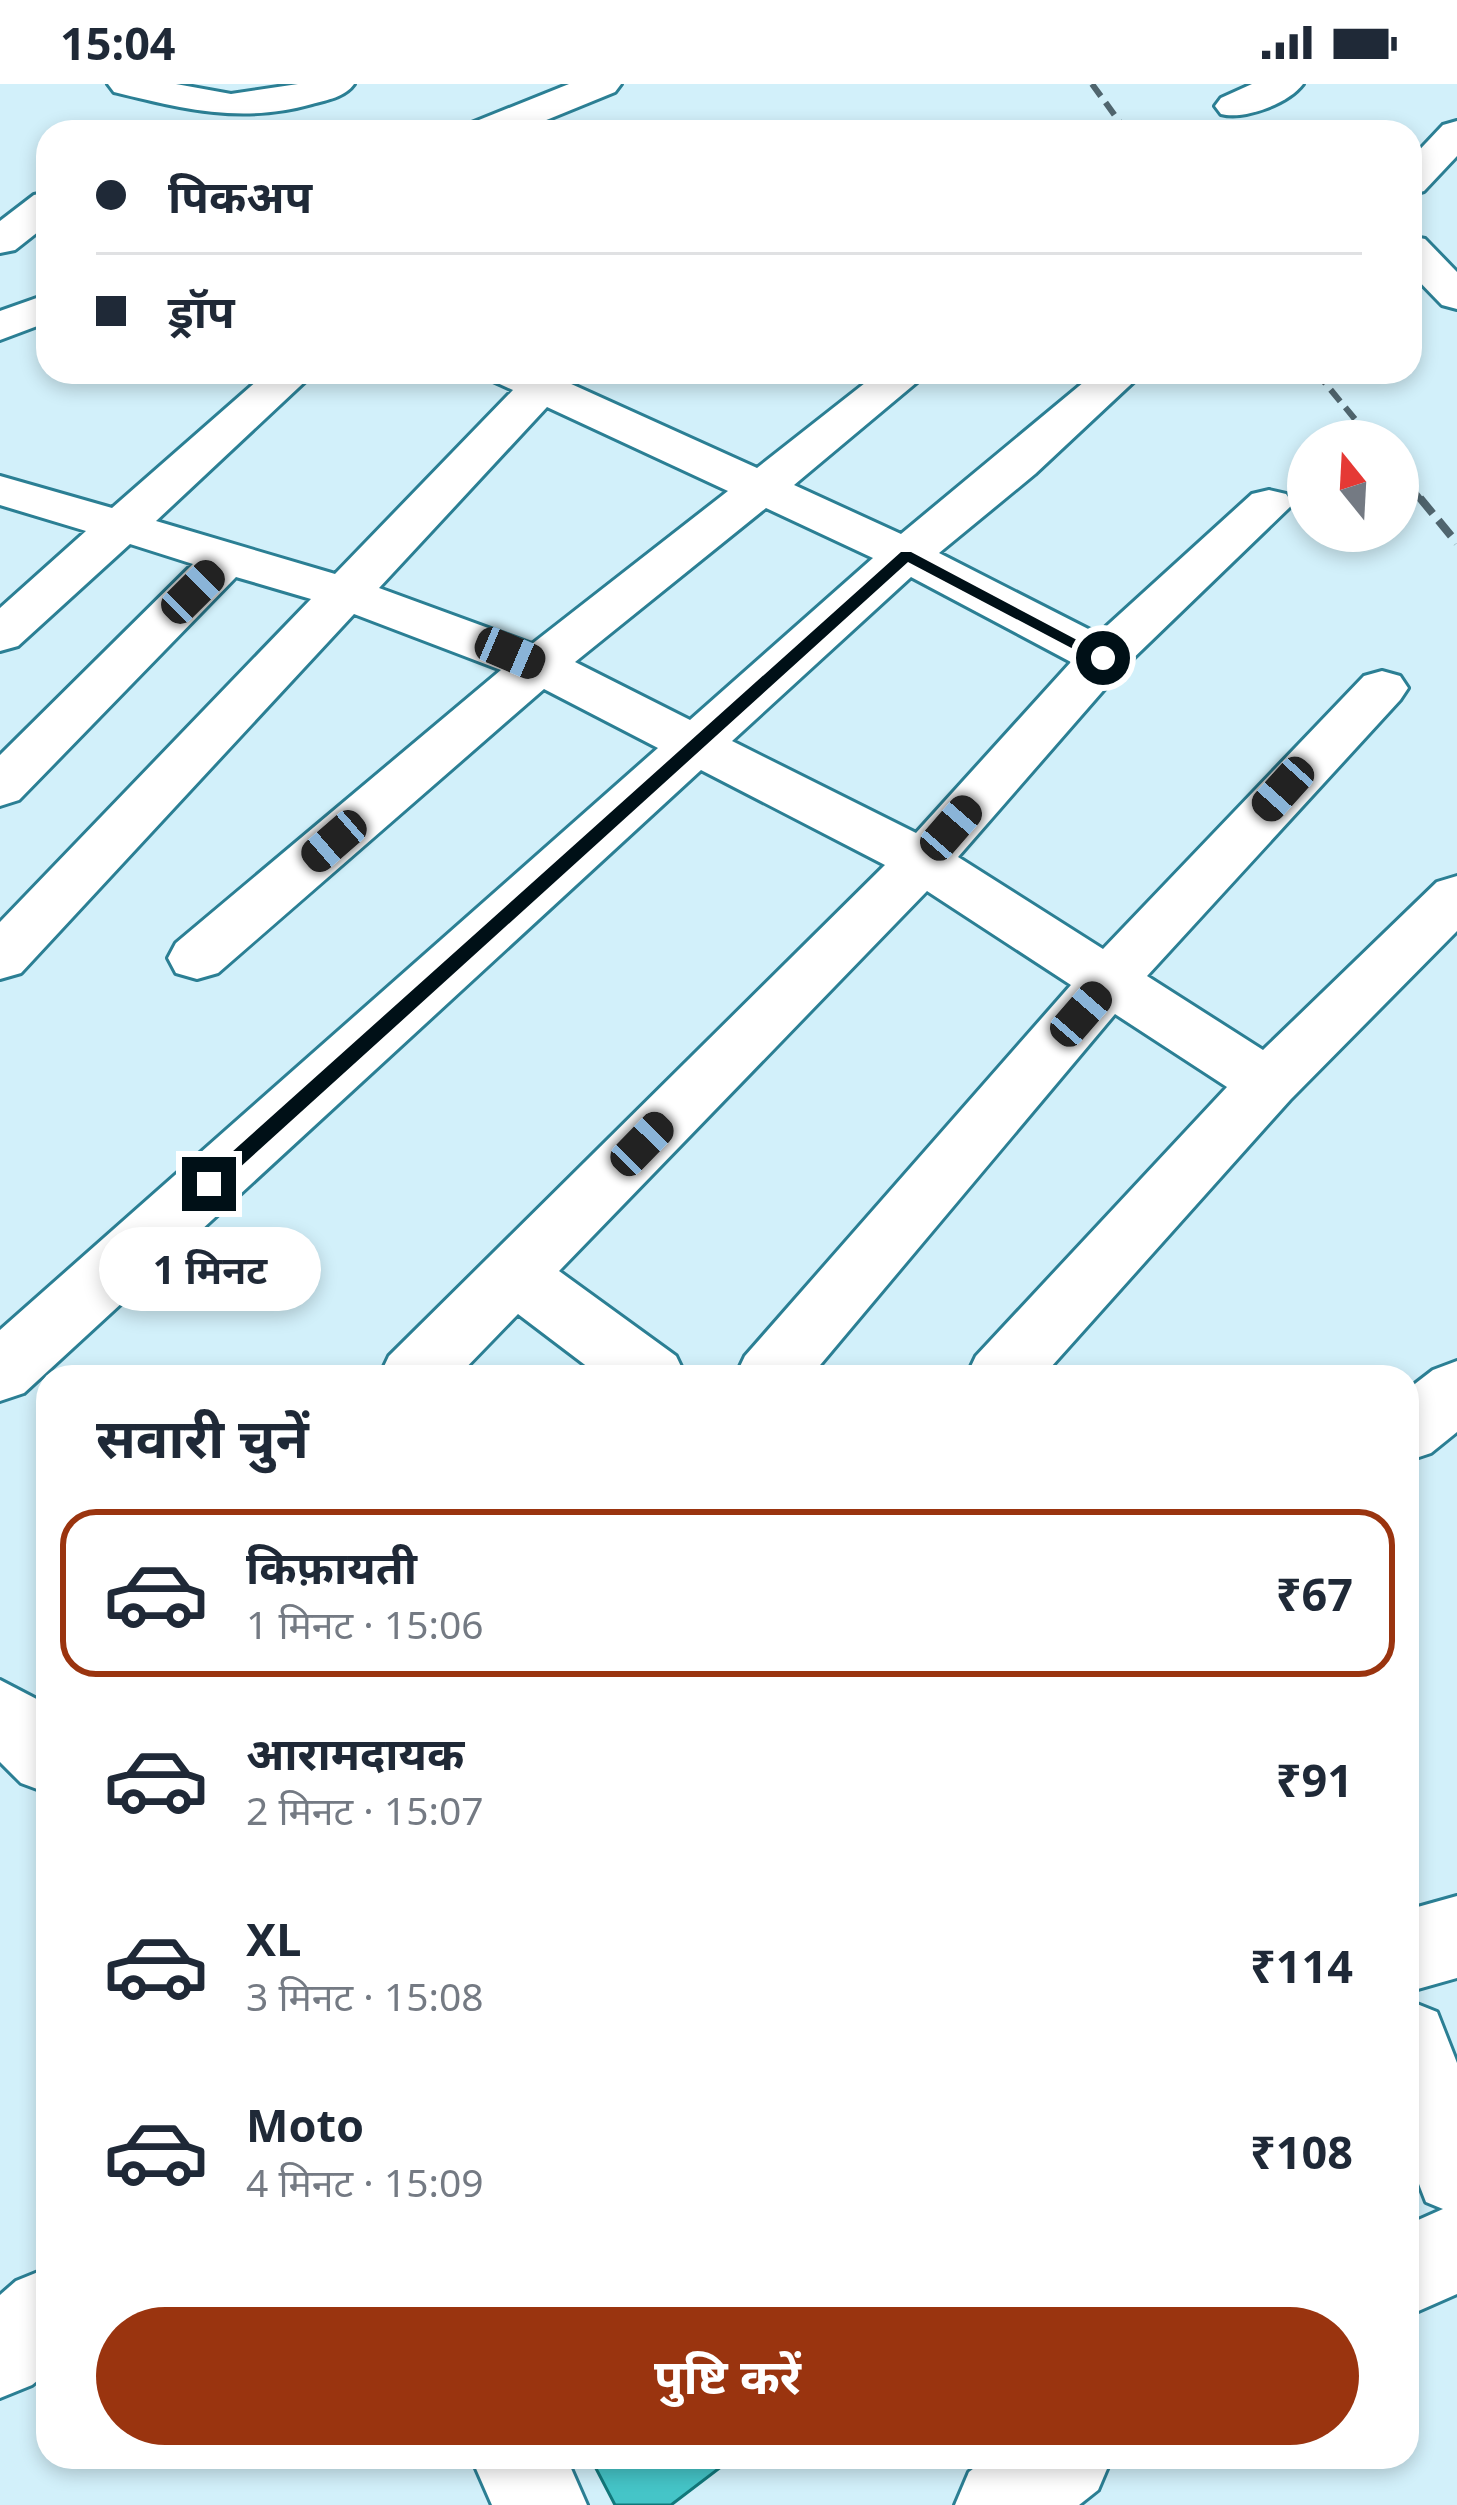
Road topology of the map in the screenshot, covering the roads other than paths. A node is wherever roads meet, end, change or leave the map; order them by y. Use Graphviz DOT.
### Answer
graph roads {
  1 [pos="127,84"];
  2 [pos="335,84"];
  3 [pos="602,84"];
  4 [pos="1284,84"];
  5 [pos="182,96"];
  6 [pos="1234,106"];
  7 [pos="153,120"];
  8 [pos="513,120"];
  9 [pos="1453,141"];
  10 [pos="1422,171"];
  11 [pos="36,213"];
  12 [pos="1422,219"];
  13 [pos="1451,227"];
  14 [pos="0,241"];
  15 [pos="1422,260"];
  16 [pos="1457,296"];
  17 [pos="36,312"];
  18 [pos="0,327"];
  19 [pos="279,384"];
  20 [pos="528,384"];
  21 [pos="549,384"];
  22 [pos="892,384"];
  23 [pos="1109,384"];
  24 [pos="764,487"];
  25 [pos="0,490"];
  26 [pos="1269,504"];
  27 [pos="115,528"];
  28 [pos="906,555"];
  29 [pos="225,560"];
  30 [pos="344,593"];
  31 [pos="0,635"];
  32 [pos="1103,658"];
  33 [pos="539,665"];
  34 [pos="1382,688"];
  35 [pos="698,744"];
  36 [pos="0,787"];
  37 [pos="923,861"];
  38 [pos="1457,896"];
  39 [pos="0,958"];
  40 [pos="197,958"];
  41 [pos="1111,979"];
  42 [pos="1268,1083"];
  43 [pos="514,1274"];
  44 [pos="425,1365"];
  45 [pos="636,1365"];
  46 [pos="779,1365"];
  47 [pos="1011,1365"];
  48 [pos="0,1372"];
  49 [pos="1457,1391"];
  50 [pos="1419,1421"];
  51 [pos="1457,1937"];
  52 [pos="1419,1948"];
  53 [pos="1419,2073"];
  54 [pos="1457,2171"];
  55 [pos="1457,2247"];
  56 [pos="1419,2266"];
  57 [pos="36,2323"];
  58 [pos="0,2353"];
  59 [pos="1049,2469"];
  60 [pos="1002,2505"];
  1 -- 5 [label="street"];
  2 -- 5 [label="street"];
  3 -- 8 [label="street"];
  4 -- 6 [label="street"];
  5 -- 7 [label="street"];
  9 -- 10 [label="street"];
  11 -- 14 [label="street"];
  12 -- 13 [label="street"];
  15 -- 16 [label="street"];
  17 -- 18 [label="street"];
  19 -- 27 [label="street"];
  20 -- 30 [label="street"];
  21 -- 24 [label="street"];
  22 -- 24 [label="street"];
  23 -- 28 [label="street"];
  24 -- 28 [label="street"];
  24 -- 33 [label="street"];
  25 -- 27 [label="street"];
  26 -- 32 [label="street"];
  27 -- 29 [label="street"];
  27 -- 31 [label="street"];
  28 -- 32 [label="street"];
  28 -- 35 [label="street"];
  29 -- 30 [label="street"];
  29 -- 36 [label="street"];
  30 -- 33 [label="street"];
  30 -- 39 [label="street"];
  32 -- 37 [label="street"];
  33 -- 35 [label="street"];
  33 -- 40 [label="street"];
  34 -- 41 [label="street"];
  35 -- 37 [label="street"];
  35 -- 48 [label="street"];
  37 -- 41 [label="street"];
  37 -- 43 [label="street"];
  38 -- 42 [label="street"];
  41 -- 42 [label="street"];
  41 -- 46 [label="street"];
  42 -- 47 [label="street"];
  43 -- 44 [label="street"];
  43 -- 45 [label="street"];
  49 -- 50 [label="street"];
  51 -- 52 [label="street"];
  53 -- 54 [label="street"];
  55 -- 56 [label="street"];
  57 -- 58 [label="street"];
  59 -- 60 [label="street"];
}
